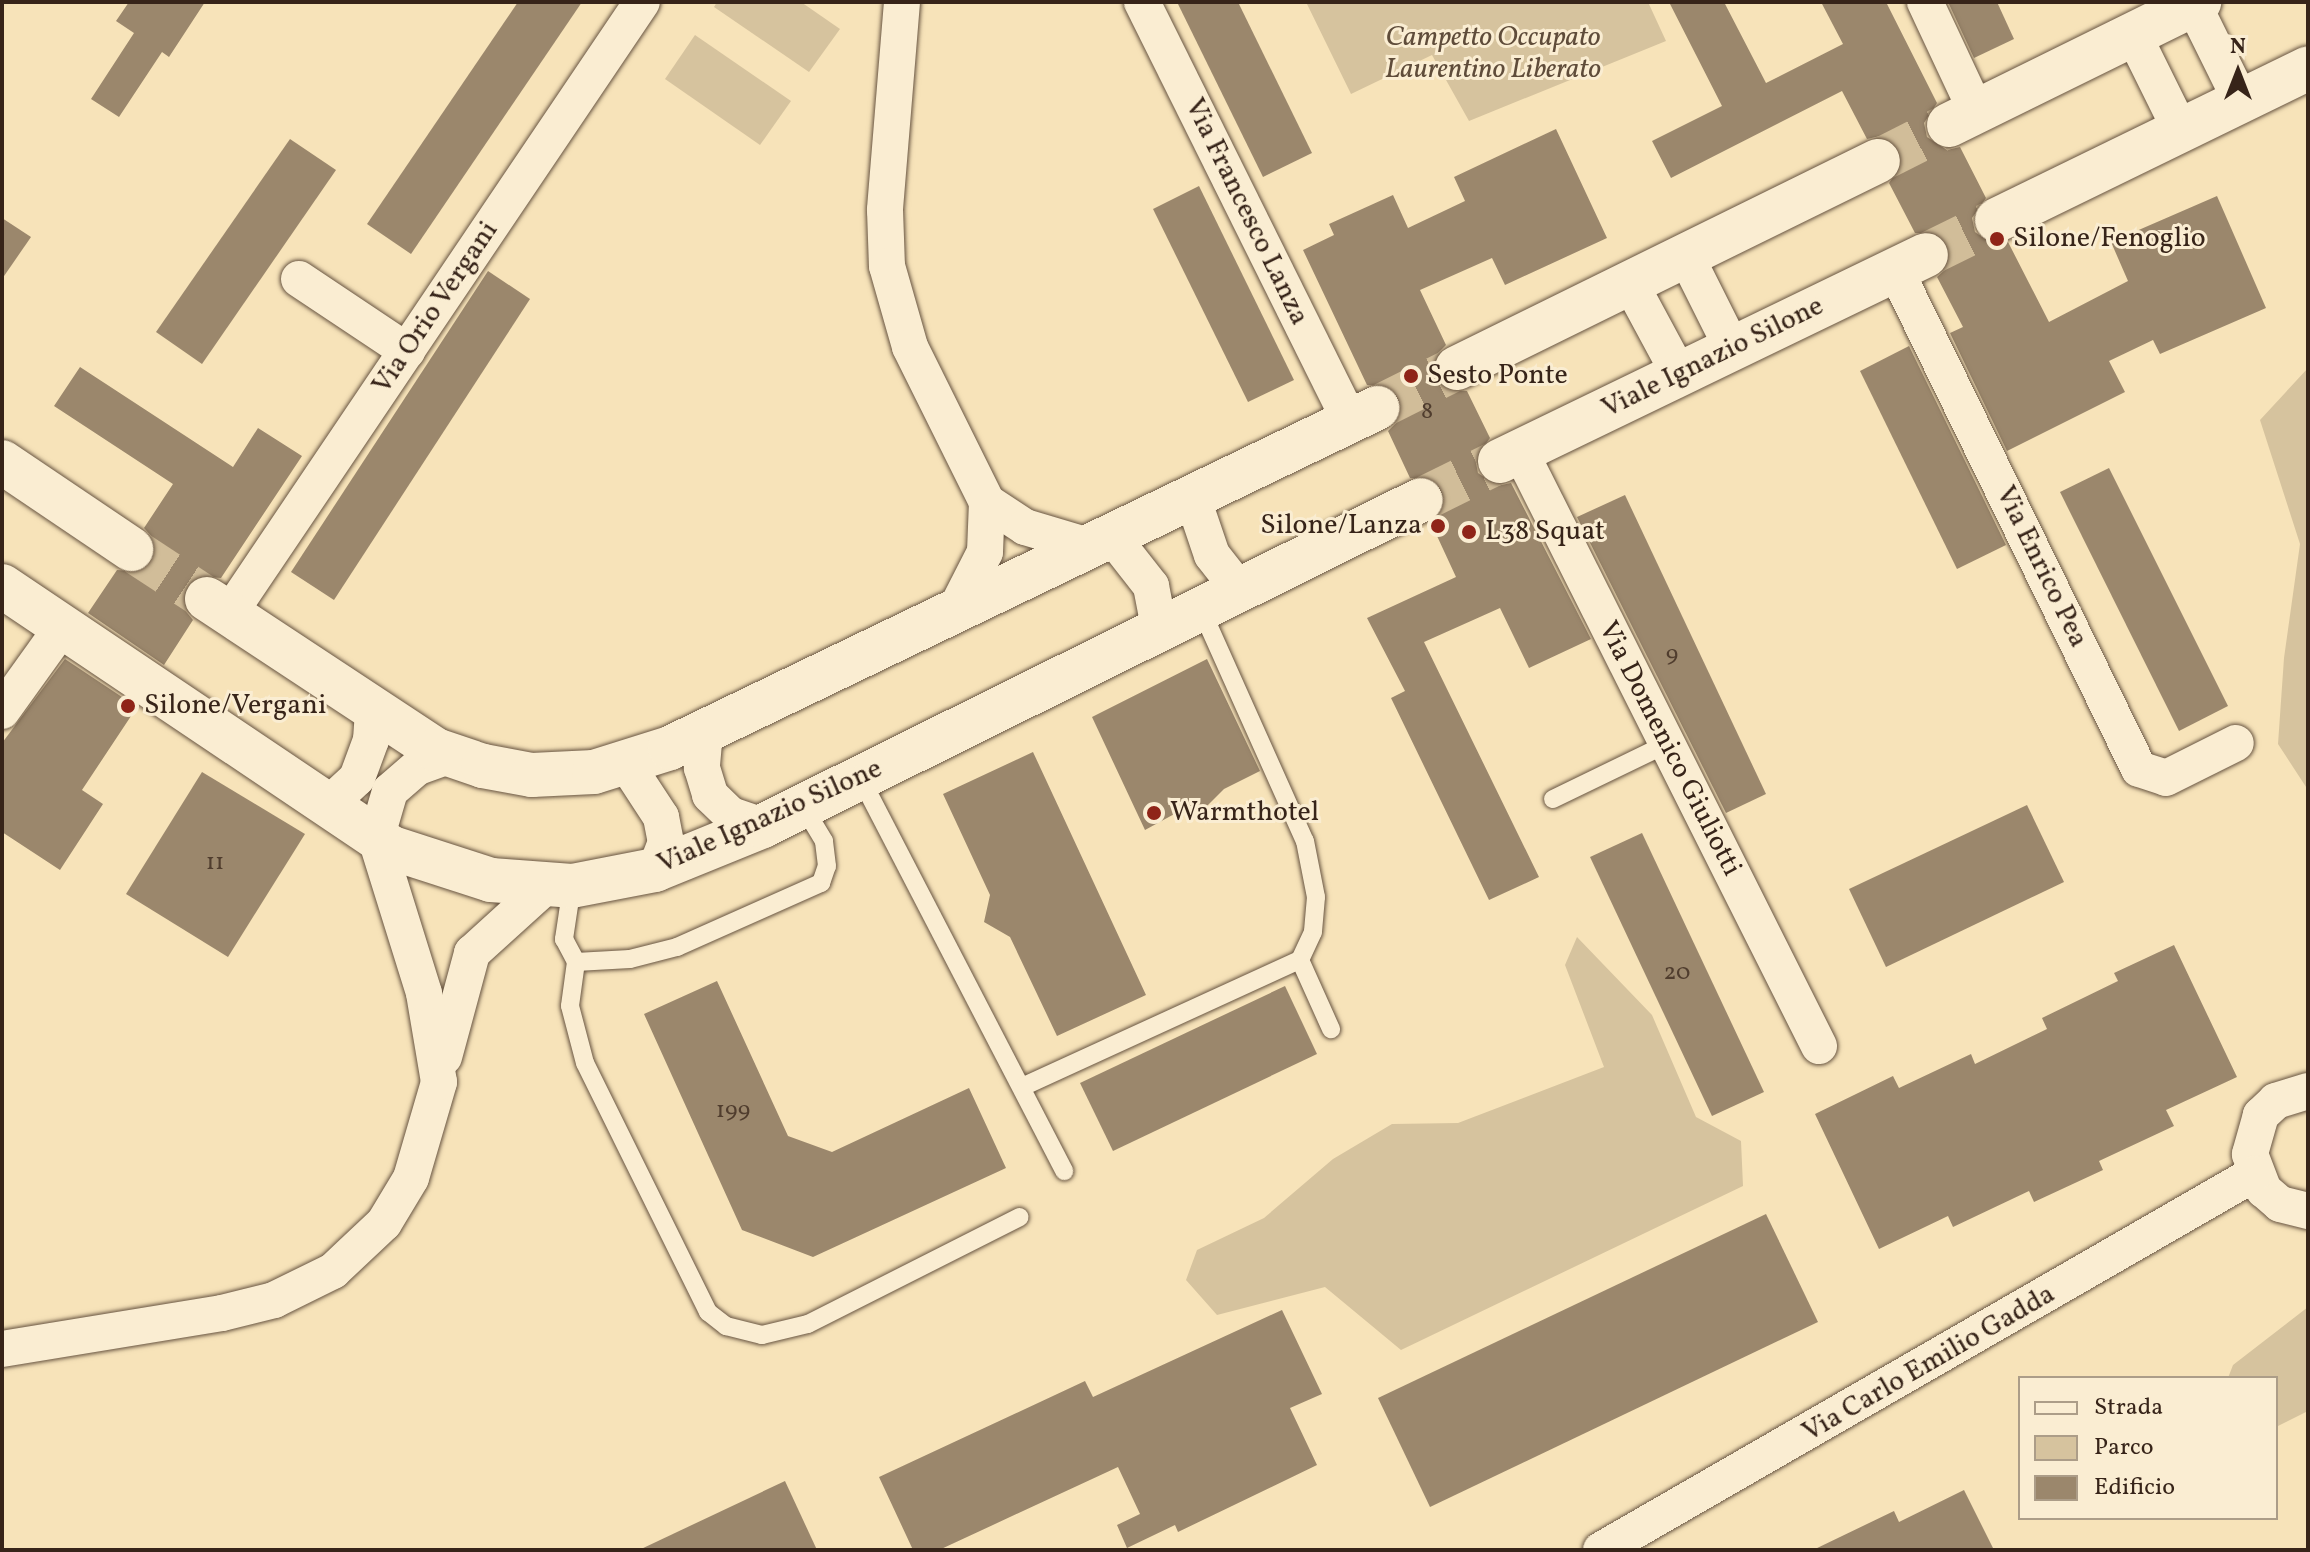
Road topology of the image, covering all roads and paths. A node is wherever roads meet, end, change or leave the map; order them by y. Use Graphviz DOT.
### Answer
graph roads {
  1 [pos="642,2"];
  2 [pos="902,2"];
  3 [pos="1142,2"];
  4 [pos="1925,2"];
  5 [pos="2196,3"];
  6 [pos="2133,34"];
  7 [pos="2308,68"];
  8 [pos="2241,101"];
  9 [pos="1962,118"];
  10 [pos="2181,131"];
  11 [pos="1878,161"];
  12 [pos="1997,220"];
  13 [pos="1685,254"];
  14 [pos="1910,262"];
  15 [pos="299,279"];
  16 [pos="1629,281"];
  17 [pos="1732,348"];
  18 [pos="407,351"];
  19 [pos="1457,368"];
  20 [pos="1679,374"];
  21 [pos="1364,415"];
  22 [pos="1510,456"];
  23 [pos="2,462"];
  24 [pos="1193,499"];
  25 [pos="1421,500"];
  26 [pos="987,502"];
  27 [pos="1098,540"];
  28 [pos="131,549"];
  29 [pos="2,586"];
  30 [pos="1219,597"];
  31 [pos="218,607"];
  32 [pos="956,609"];
  33 [pos="63,626"];
  34 [pos="1159,627"];
  35 [pos="2,711"];
  36 [pos="373,712"];
  37 [pos="705,731"];
  38 [pos="2236,743"];
  39 [pos="1667,744"];
  40 [pos="449,756"];
  41 [pos="627,765"];
  42 [pos="860,777"];
  43 [pos="1553,799"];
  44 [pos="803,806"];
  45 [pos="326,807"];
  46 [pos="763,826"];
  47 [pos="376,839"];
  48 [pos="655,870"];
  49 [pos="559,886"];
  50 [pos="1300,960"];
  51 [pos="576,962"];
  52 [pos="1331,1029"];
  53 [pos="1819,1046"];
  54 [pos="439,1082"];
  55 [pos="1022,1087"];
  56 [pos="2308,1091"];
  57 [pos="1064,1171"];
  58 [pos="2254,1174"];
  59 [pos="2308,1211"];
  60 [pos="1020,1217"];
  61 [pos="2,1349"];
  62 [pos="1601,1550"];
  1 -- 18 [label="street, Via Orio Vergani"];
  2 -- 26 [label="street"];
  3 -- 21 [label="street, Via Francesco Lanza"];
  4 -- 9 [label="street"];
  5 -- 6 [label="street"];
  5 -- 8 [label="street"];
  6 -- 9 [label="street"];
  6 -- 10 [label="street"];
  7 -- 8 [label="street"];
  8 -- 10 [label="street"];
  10 -- 12 [label="street"];
  11 -- 13 [label="street"];
  13 -- 16 [label="street"];
  13 -- 17 [label="street"];
  14 -- 17 [label="street, Viale Ignazio Silone"];
  14 -- 38 [label="street, Via Enrico Pea"];
  15 -- 18 [label="street"];
  16 -- 19 [label="street"];
  16 -- 20 [label="street"];
  17 -- 20 [label="street, Viale Ignazio Silone"];
  18 -- 31 [label="street, Via Orio Vergani"];
  20 -- 22 [label="street, Viale Ignazio Silone"];
  21 -- 24 [label="street"];
  22 -- 39 [label="street, Via Domenico Giuliotti"];
  23 -- 28 [label="street"];
  24 -- 27 [label="street"];
  24 -- 30 [label="street"];
  25 -- 30 [label="street, Viale Ignazio Silone"];
  26 -- 27 [label="street"];
  26 -- 32 [label="street"];
  27 -- 32 [label="street"];
  27 -- 34 [label="street"];
  29 -- 33 [label="street, Viale Ignazio Silone"];
  30 -- 34 [label="street, Viale Ignazio Silone"];
  30 -- 50 [label="lane"];
  31 -- 36 [label="street"];
  32 -- 37 [label="street"];
  33 -- 35 [label="street"];
  33 -- 45 [label="street, Viale Ignazio Silone"];
  34 -- 42 [label="street, Viale Ignazio Silone"];
  36 -- 40 [label="street"];
  36 -- 45 [label="street"];
  37 -- 41 [label="street"];
  37 -- 46 [label="street"];
  39 -- 43 [label="lane"];
  39 -- 53 [label="street, Via Domenico Giuliotti"];
  40 -- 41 [label="street"];
  40 -- 47 [label="street"];
  41 -- 48 [label="street"];
  42 -- 44 [label="street, Viale Ignazio Silone"];
  42 -- 55 [label="lane"];
  44 -- 46 [label="street, Viale Ignazio Silone"];
  44 -- 51 [label="lane"];
  45 -- 47 [label="street, Viale Ignazio Silone"];
  46 -- 48 [label="street, Viale Ignazio Silone"];
  47 -- 49 [label="street, Viale Ignazio Silone"];
  47 -- 54 [label="street"];
  48 -- 49 [label="street, Viale Ignazio Silone"];
  49 -- 51 [label="lane"];
  49 -- 54 [label="street"];
  50 -- 52 [label="lane"];
  50 -- 55 [label="lane"];
  51 -- 60 [label="lane"];
  54 -- 61 [label="street"];
  55 -- 57 [label="lane"];
  56 -- 58 [label="street"];
  58 -- 59 [label="street"];
  58 -- 62 [label="street, Via Carlo Emilio Gadda"];
}
